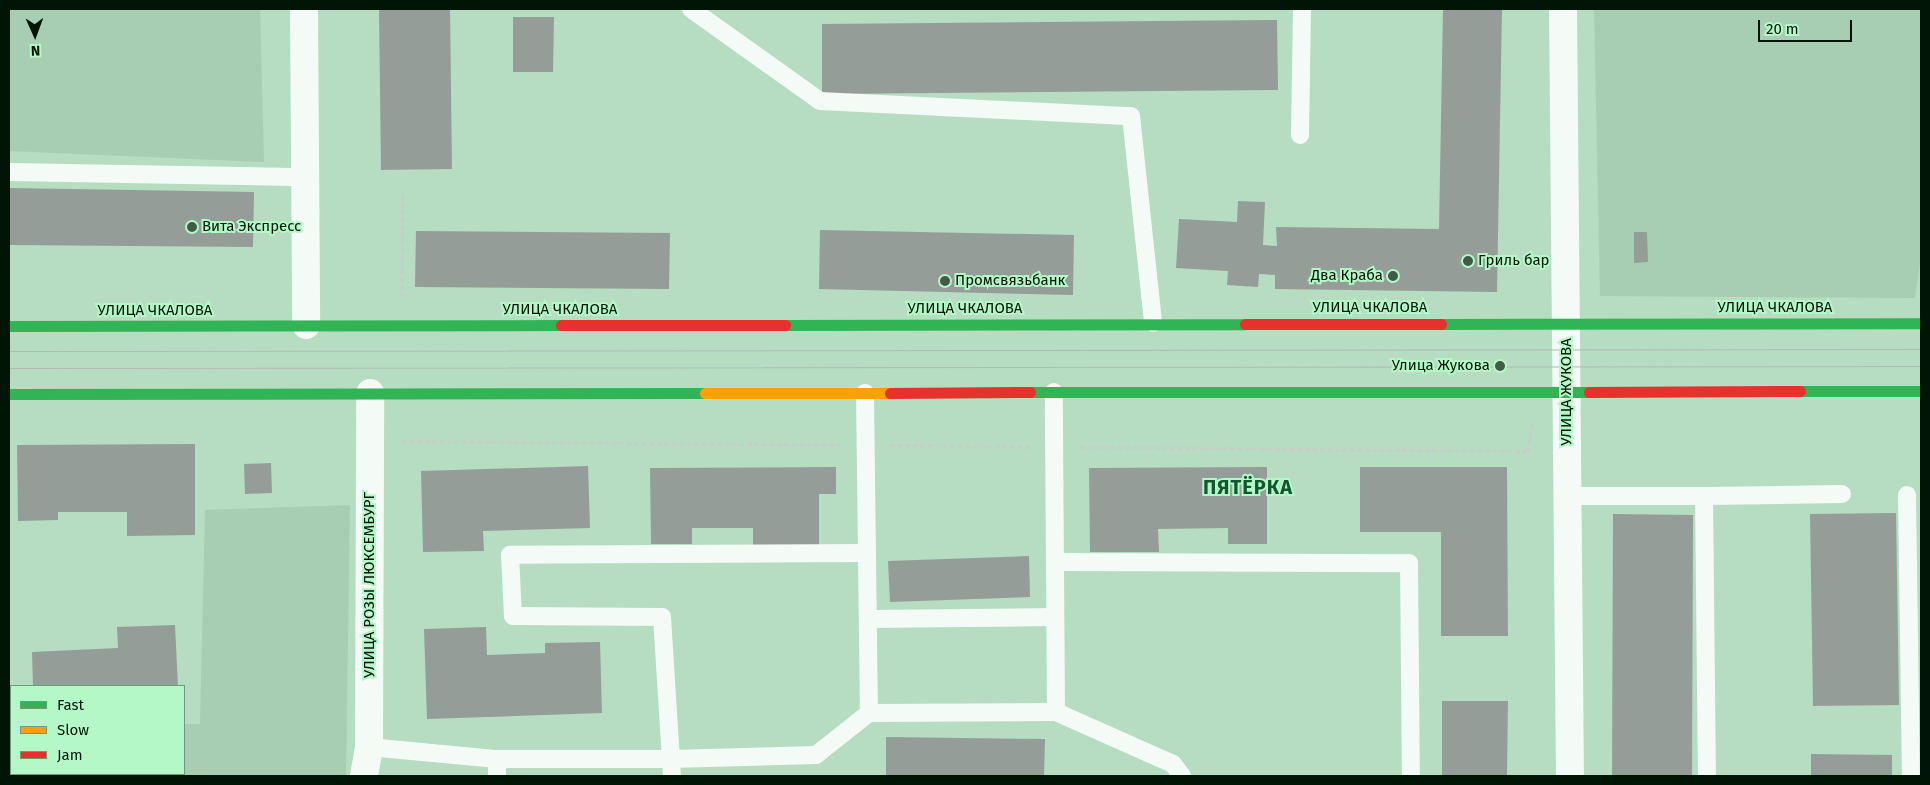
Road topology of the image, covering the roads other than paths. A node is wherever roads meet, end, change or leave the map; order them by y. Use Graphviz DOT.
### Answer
graph roads {
  1 [pos="304,9"];
  2 [pos="692,9"];
  3 [pos="1302,9"];
  4 [pos="1563,9"];
  5 [pos="1300,135"];
  6 [pos="9,172"];
  7 [pos="305,177"];
  8 [pos="1153,323"];
  9 [pos="1921,323"];
  10 [pos="1567,324"];
  11 [pos="306,325"];
  12 [pos="9,326"];
  13 [pos="1921,391"];
  14 [pos="1054,392"];
  15 [pos="1567,392"];
  16 [pos="370,393"];
  17 [pos="865,393"];
  18 [pos="9,394"];
  19 [pos="1842,494"];
  20 [pos="1907,495"];
  21 [pos="1568,496"];
  22 [pos="1704,496"];
  23 [pos="867,553"];
  24 [pos="1055,562"];
  25 [pos="1055,617"];
  26 [pos="868,619"];
  27 [pos="1056,712"];
  28 [pos="869,713"];
  29 [pos="370,747"];
  30 [pos="497,768"];
  31 [pos="672,768"];
  32 [pos="364,776"];
  33 [pos="1182,776"];
  34 [pos="1411,776"];
  35 [pos="1570,776"];
  36 [pos="1707,776"];
  37 [pos="1911,776"];
  1 -- 7 [label="street"];
  2 -- 8 [label="lane"];
  3 -- 5 [label="lane"];
  4 -- 10 [label="street, УЛИЦА ЖУКОВА"];
  6 -- 7 [label="lane"];
  7 -- 11 [label="street"];
  8 -- 10 [label="main road, УЛИЦА ЧКАЛОВА"];
  8 -- 11 [label="main road, УЛИЦА ЧКАЛОВА"];
  9 -- 10 [label="main road, УЛИЦА ЧКАЛОВА"];
  10 -- 15 [label="street, УЛИЦА ЖУКОВА"];
  11 -- 12 [label="main road, УЛИЦА ЧКАЛОВА"];
  13 -- 15 [label="main road"];
  14 -- 15 [label="main road"];
  14 -- 17 [label="main road"];
  14 -- 24 [label="lane"];
  15 -- 21 [label="street, УЛИЦА ЖУКОВА"];
  16 -- 17 [label="main road"];
  16 -- 18 [label="main road"];
  16 -- 29 [label="street, УЛИЦА РОЗЫ ЛЮКСЕМБУРГ"];
  17 -- 23 [label="lane"];
  19 -- 22 [label="lane"];
  20 -- 37 [label="lane"];
  21 -- 22 [label="lane"];
  21 -- 35 [label="street, УЛИЦА ЖУКОВА"];
  22 -- 36 [label="lane"];
  23 -- 26 [label="lane"];
  23 -- 31 [label="lane"];
  24 -- 25 [label="lane"];
  24 -- 34 [label="lane"];
  25 -- 26 [label="lane"];
  25 -- 27 [label="lane"];
  26 -- 28 [label="lane"];
  27 -- 28 [label="lane"];
  27 -- 33 [label="lane"];
  28 -- 31 [label="lane"];
  29 -- 30 [label="lane"];
  29 -- 32 [label="street, УЛИЦА РОЗЫ ЛЮКСЕМБУРГ"];
  30 -- 31 [label="lane"];
}
